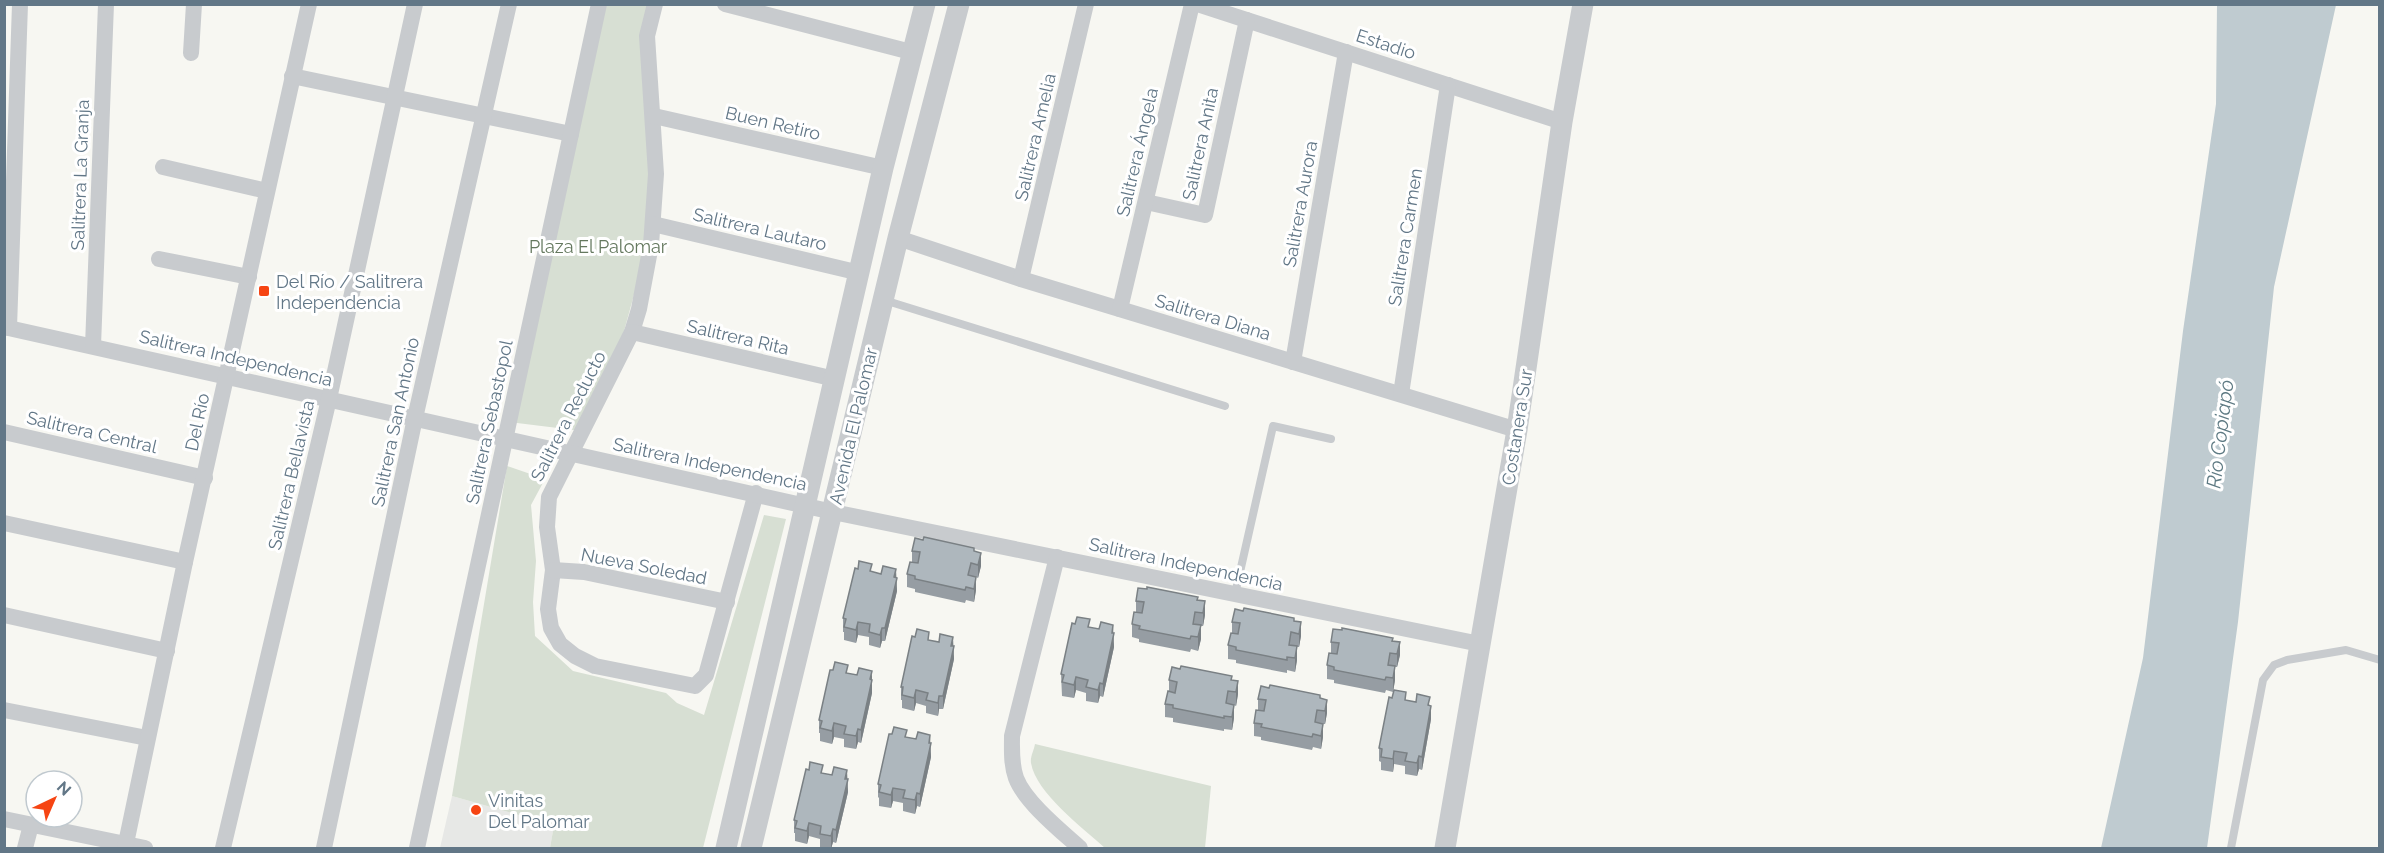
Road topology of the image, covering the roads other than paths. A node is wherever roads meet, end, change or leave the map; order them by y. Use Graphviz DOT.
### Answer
graph roads {
  1 [pos="20,4"];
  2 [pos="106,4"];
  3 [pos="194,4"];
  4 [pos="309,4"];
  5 [pos="415,4"];
  6 [pos="509,4"];
  7 [pos="599,4"];
  8 [pos="655,4"];
  9 [pos="725,4"];
  10 [pos="925,4"];
  11 [pos="958,4"];
  12 [pos="1086,4"];
  13 [pos="1192,4"];
  14 [pos="1197,4"];
  15 [pos="1583,4"];
  16 [pos="1247,20"];
  17 [pos="911,52"];
  18 [pos="1346,52"];
  19 [pos="191,53"];
  20 [pos="292,76"];
  21 [pos="1448,85"];
  22 [pos="395,98"];
  23 [pos="484,116"];
  24 [pos="654,116"];
  25 [pos="1562,122"];
  26 [pos="571,134"];
  27 [pos="164,167"];
  28 [pos="883,168"];
  29 [pos="267,191"];
  30 [pos="1146,202"];
  31 [pos="653,224"];
  32 [pos="898,238"];
  33 [pos="159,259"];
  34 [pos="860,273"];
  35 [pos="249,277"];
  36 [pos="1021,279"];
  37 [pos="884,300"];
  38 [pos="1120,309"];
  39 [pos="7,327"];
  40 [pos="632,332"];
  41 [pos="93,346"];
  42 [pos="1293,362"];
  43 [pos="227,376"];
  44 [pos="835,379"];
  45 [pos="1401,394"];
  46 [pos="329,399"];
  47 [pos="1225,406"];
  48 [pos="415,418"];
  49 [pos="1517,430"];
  50 [pos="4,432"];
  51 [pos="505,438"];
  52 [pos="1331,439"];
  53 [pos="570,453"];
  54 [pos="206,478"];
  55 [pos="756,493"];
  56 [pos="806,505"];
  57 [pos="833,512"];
  58 [pos="4,523"];
  59 [pos="1057,557"];
  60 [pos="185,562"];
  61 [pos="553,570"];
  62 [pos="1235,594"];
  63 [pos="727,602"];
  64 [pos="4,615"];
  65 [pos="1480,644"];
  66 [pos="167,651"];
  67 [pos="2379,660"];
  68 [pos="4,710"];
  69 [pos="147,738"];
  70 [pos="4,819"];
  71 [pos="24,823"];
  72 [pos="30,829"];
  73 [pos="48,829"];
  74 [pos="125,847"];
  75 [pos="25,849"];
  76 [pos="145,849"];
  77 [pos="223,849"];
  78 [pos="324,849"];
  79 [pos="417,849"];
  80 [pos="726,849"];
  81 [pos="752,849"];
  82 [pos="1080,849"];
  83 [pos="1445,849"];
  84 [pos="2231,849"];
  1 -- 39 [label="street"];
  2 -- 41 [label="street, Salitrera La Granja"];
  3 -- 19 [label="street"];
  4 -- 20 [label="street, Del Río"];
  5 -- 22 [label="street, Salitrera Bellavista"];
  6 -- 23 [label="street, Salitrera San Antonio"];
  7 -- 26 [label="street, Salitrera Sebastopol"];
  8 -- 24 [label="street, Salitrera Reducto"];
  9 -- 17 [label="street"];
  10 -- 17 [label="street, Avenida El Palomar"];
  11 -- 32 [label="street, Avenida El Palomar"];
  12 -- 36 [label="street, Salitrera Amelia"];
  13 -- 30 [label="street, Salitrera Ángela"];
  14 -- 16 [label="street, Estadio"];
  15 -- 25 [label="street, Costanera Sur"];
  16 -- 18 [label="street, Estadio"];
  16 -- 30 [label="street, Salitrera Anita"];
  17 -- 28 [label="street, Avenida El Palomar"];
  18 -- 21 [label="street, Estadio"];
  18 -- 42 [label="street, Salitrera Aurora"];
  20 -- 22 [label="street"];
  20 -- 29 [label="street, Del Río"];
  21 -- 25 [label="street, Estadio"];
  21 -- 45 [label="street, Salitrera Carmen"];
  22 -- 23 [label="street"];
  22 -- 46 [label="street, Salitrera Bellavista"];
  23 -- 26 [label="street"];
  23 -- 48 [label="street, Salitrera San Antonio"];
  24 -- 28 [label="street, Buen Retiro"];
  24 -- 31 [label="street, Salitrera Reducto"];
  25 -- 49 [label="street, Costanera Sur"];
  26 -- 51 [label="street, Salitrera Sebastopol"];
  27 -- 29 [label="street"];
  28 -- 34 [label="street, Avenida El Palomar"];
  29 -- 35 [label="street, Del Río"];
  30 -- 38 [label="street, Salitrera Ángela"];
  31 -- 34 [label="street, Salitrera Lautaro"];
  31 -- 40 [label="street, Salitrera Reducto"];
  32 -- 36 [label="street, Salitrera Diana"];
  32 -- 37 [label="street, Avenida El Palomar"];
  33 -- 35 [label="street"];
  34 -- 44 [label="street, Avenida El Palomar"];
  35 -- 43 [label="street, Del Río"];
  36 -- 38 [label="street, Salitrera Diana"];
  37 -- 47 [label="lane"];
  37 -- 57 [label="street, Avenida El Palomar"];
  38 -- 42 [label="street, Salitrera Diana"];
  39 -- 41 [label="street, Salitrera Independencia"];
  40 -- 44 [label="street, Salitrera Rita"];
  40 -- 53 [label="street, Salitrera Reducto"];
  41 -- 43 [label="street, Salitrera Independencia"];
  42 -- 45 [label="street, Salitrera Diana"];
  43 -- 46 [label="street, Salitrera Independencia"];
  43 -- 54 [label="street, Del Río"];
  44 -- 56 [label="street, Avenida El Palomar"];
  45 -- 49 [label="street, Salitrera Diana"];
  46 -- 48 [label="street, Salitrera Independencia"];
  46 -- 77 [label="street, Salitrera Bellavista"];
  48 -- 51 [label="street, Salitrera Independencia"];
  48 -- 78 [label="street, Salitrera San Antonio"];
  49 -- 65 [label="street, Costanera Sur"];
  50 -- 54 [label="street, Salitrera Central"];
  51 -- 53 [label="street, Salitrera Independencia"];
  51 -- 79 [label="street, Salitrera Sebastopol"];
  52 -- 62 [label="lane"];
  53 -- 55 [label="street, Salitrera Independencia"];
  53 -- 61 [label="street, Salitrera Reducto"];
  54 -- 60 [label="street, Del Río"];
  55 -- 56 [label="street, Salitrera Independencia"];
  55 -- 63 [label="street, Salitrera Reducto"];
  56 -- 57 [label="street, Salitrera Independencia"];
  56 -- 80 [label="street, Avenida El Palomar"];
  57 -- 59 [label="street, Salitrera Independencia"];
  57 -- 81 [label="street, Avenida El Palomar"];
  58 -- 60 [label="street"];
  59 -- 62 [label="street, Salitrera Independencia"];
  59 -- 82 [label="street"];
  60 -- 66 [label="street, Del Río"];
  61 -- 63 [label="street, Nueva Soledad"];
  61 -- 63 [label="street, Salitrera Reducto"];
  62 -- 65 [label="street, Salitrera Independencia"];
  64 -- 66 [label="street"];
  65 -- 83 [label="street, Costanera Sur"];
  66 -- 69 [label="street, Del Río"];
  67 -- 84 [label="lane"];
  68 -- 69 [label="street"];
  69 -- 74 [label="street, Del Río"];
  70 -- 71 [label="street"];
  72 -- 75 [label="street"];
  73 -- 74 [label="street"];
  74 -- 76 [label="street"];
}
